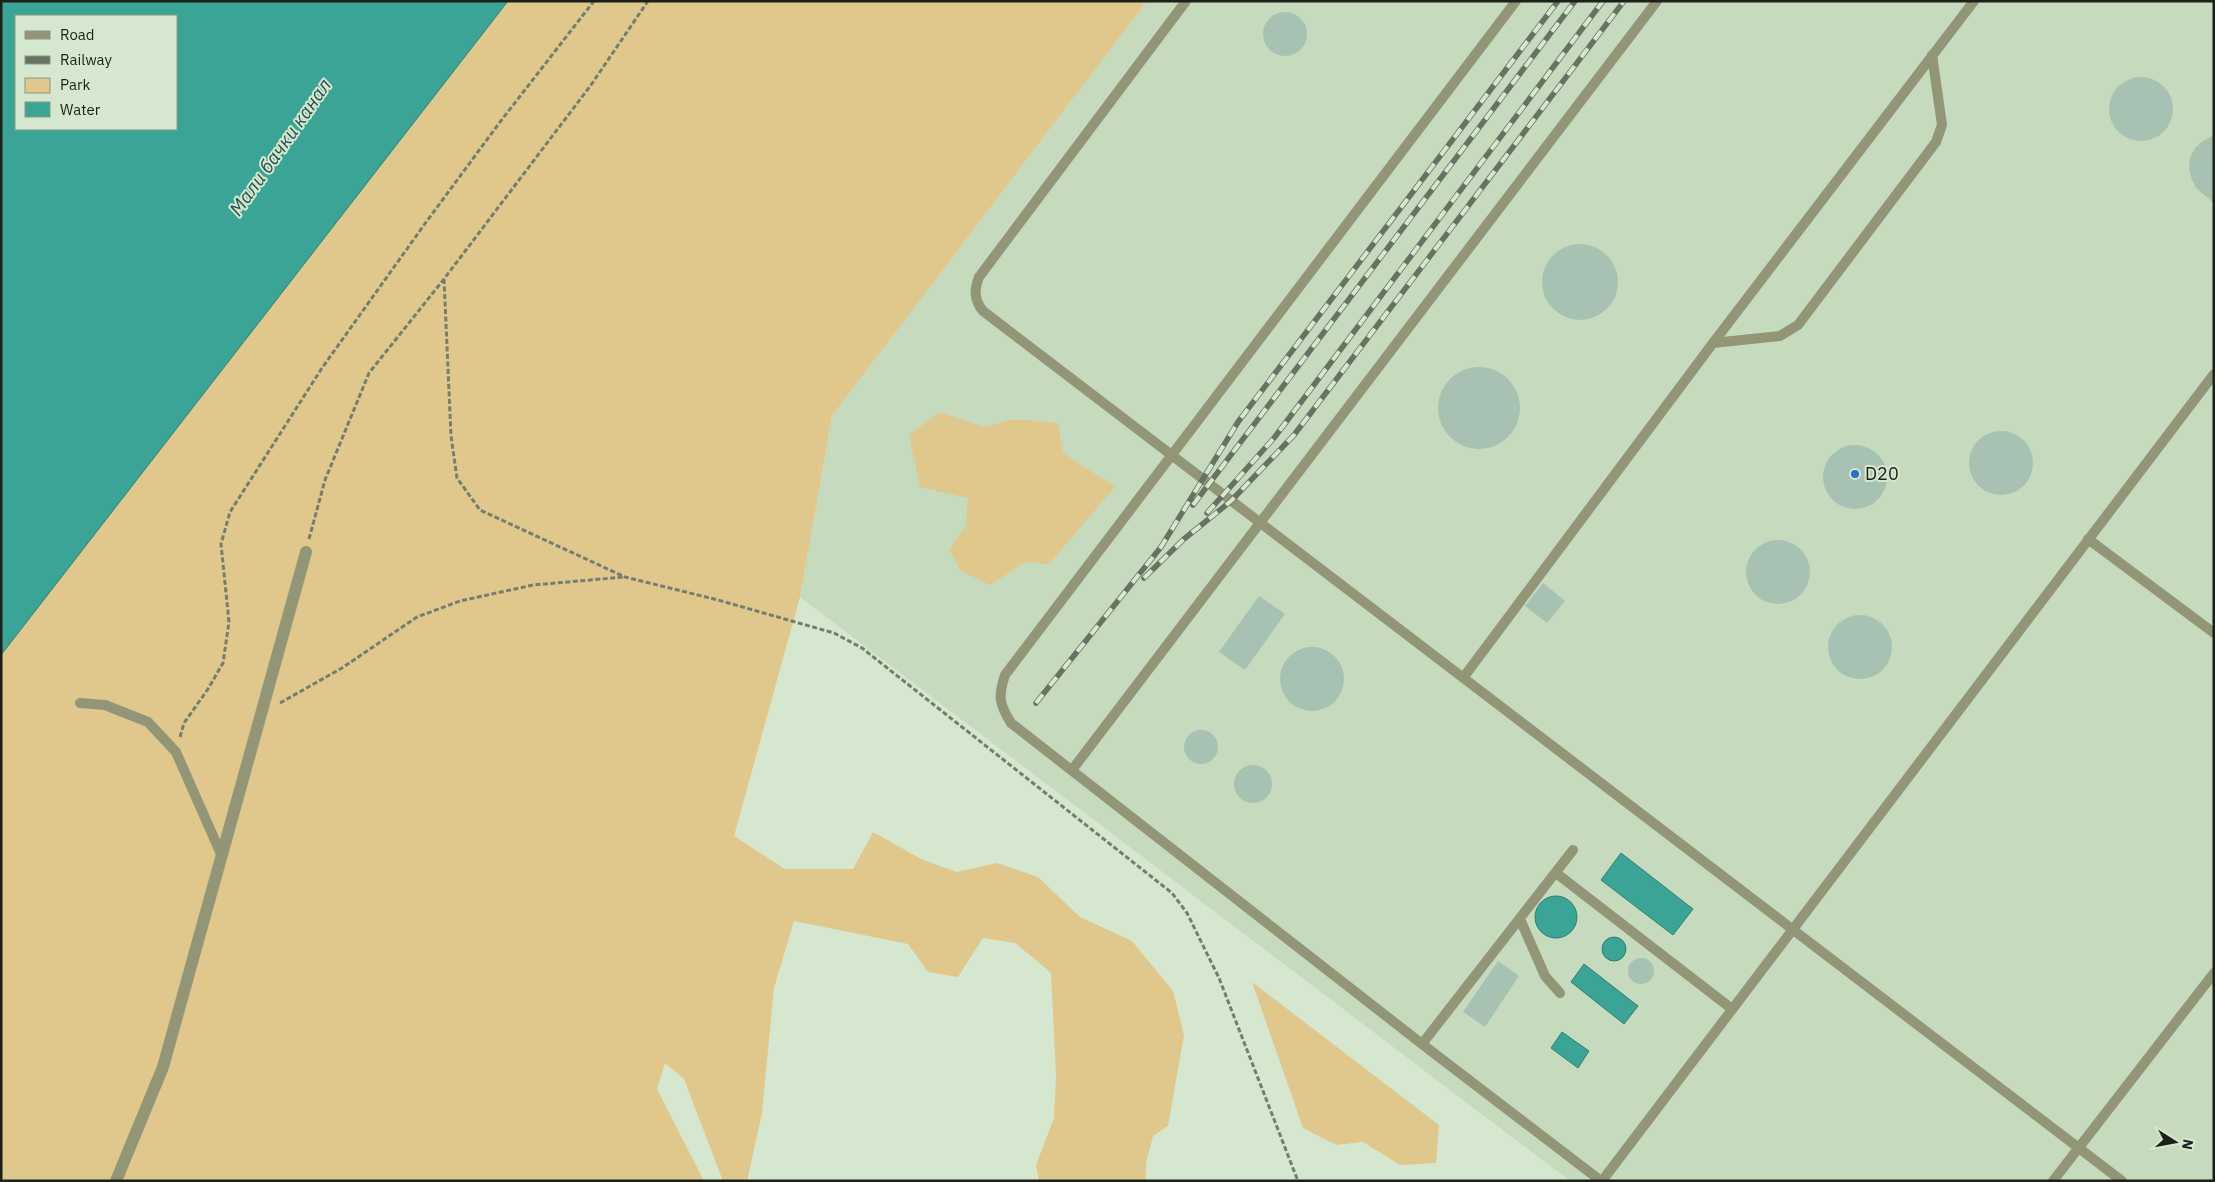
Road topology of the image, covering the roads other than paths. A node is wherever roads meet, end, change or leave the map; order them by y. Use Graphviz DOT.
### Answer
graph roads {
  1 [pos="1186,1"];
  2 [pos="1516,1"];
  3 [pos="1657,1"];
  4 [pos="1974,1"];
  5 [pos="1932,55"];
  6 [pos="1714,343"];
  7 [pos="2214,374"];
  8 [pos="1171,455"];
  9 [pos="1260,523"];
  10 [pos="2088,540"];
  11 [pos="306,552"];
  12 [pos="2214,633"];
  13 [pos="1463,678"];
  14 [pos="80,703"];
  15 [pos="1072,770"];
  16 [pos="1573,850"];
  17 [pos="221,854"];
  18 [pos="1556,872"];
  19 [pos="1520,919"];
  20 [pos="1793,929"];
  21 [pos="2214,973"];
  22 [pos="1560,993"];
  23 [pos="1732,1009"];
  24 [pos="1422,1044"];
  25 [pos="2079,1148"];
  26 [pos="116,1181"];
  27 [pos="1601,1181"];
  28 [pos="2053,1181"];
  29 [pos="2122,1181"];
  1 -- 8 [label="lane"];
  2 -- 8 [label="lane"];
  3 -- 9 [label="lane"];
  4 -- 5 [label="lane"];
  5 -- 6 [label="lane"];
  5 -- 6 [label="lane"];
  6 -- 13 [label="lane"];
  7 -- 10 [label="lane"];
  8 -- 9 [label="lane"];
  8 -- 15 [label="lane"];
  9 -- 13 [label="lane"];
  9 -- 15 [label="lane"];
  10 -- 12 [label="lane"];
  10 -- 20 [label="lane"];
  11 -- 17 [label="street"];
  13 -- 20 [label="lane"];
  14 -- 17 [label="lane"];
  15 -- 24 [label="lane"];
  16 -- 18 [label="lane"];
  17 -- 26 [label="street"];
  18 -- 19 [label="lane"];
  18 -- 23 [label="lane"];
  19 -- 22 [label="lane"];
  19 -- 24 [label="lane"];
  20 -- 23 [label="lane"];
  20 -- 25 [label="lane"];
  21 -- 25 [label="lane"];
  23 -- 27 [label="lane"];
  24 -- 27 [label="lane"];
  25 -- 28 [label="lane"];
  25 -- 29 [label="lane"];
}
